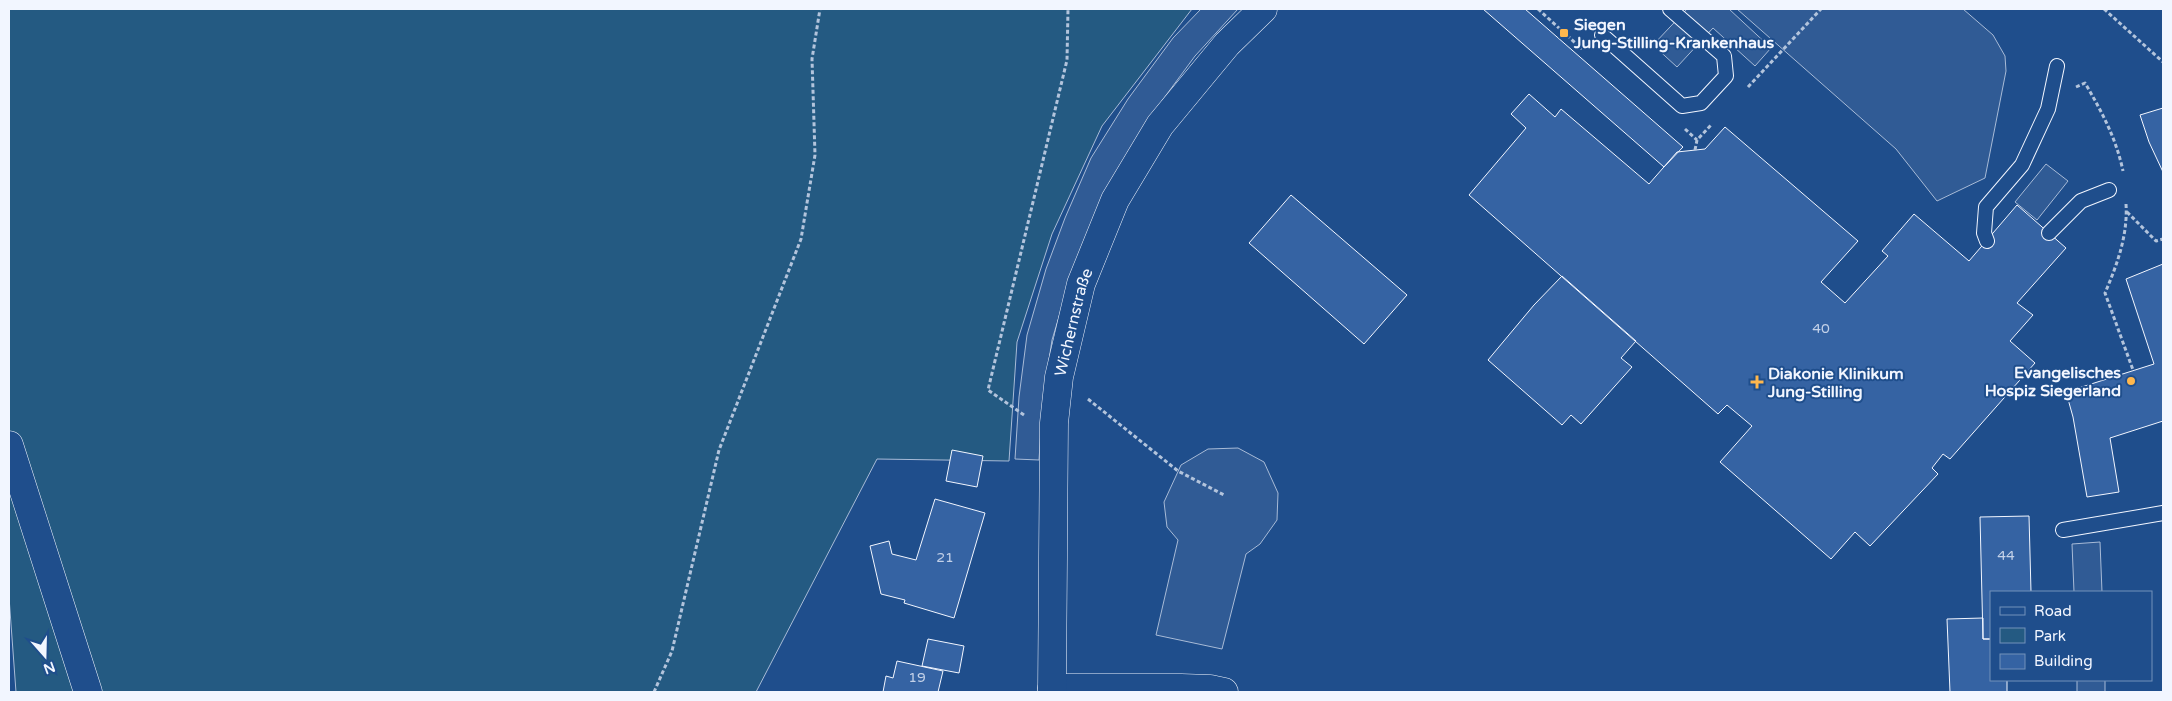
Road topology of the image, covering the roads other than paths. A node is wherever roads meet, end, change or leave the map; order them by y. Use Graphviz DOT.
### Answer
graph roads {
  1 [pos="1263,9"];
  2 [pos="1670,9"];
  3 [pos="1602,35"];
  4 [pos="2057,66"];
  5 [pos="2109,190"];
  6 [pos="2049,233"];
  7 [pos="1987,242"];
  8 [pos="9,445"];
  9 [pos="2163,513"];
  10 [pos="2063,530"];
  11 [pos="1052,690"];
  12 [pos="88,692"];
  13 [pos="1224,692"];
  1 -- 11 [label="street, Wichernstraße"];
  2 -- 3 [label="lane"];
  4 -- 7 [label="lane"];
  5 -- 6 [label="lane"];
  8 -- 12 [label="street"];
  9 -- 10 [label="lane"];
  11 -- 13 [label="street"];
}
